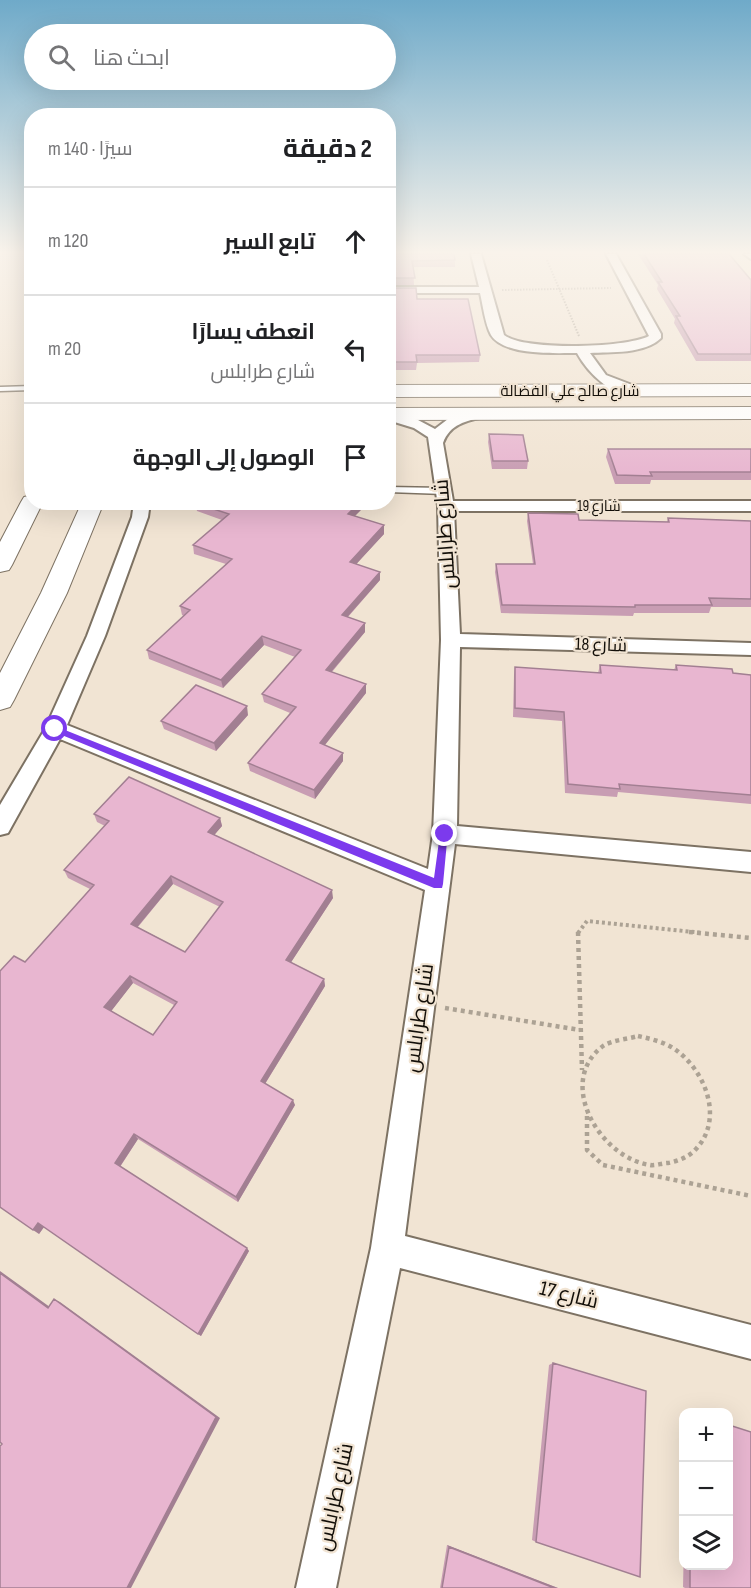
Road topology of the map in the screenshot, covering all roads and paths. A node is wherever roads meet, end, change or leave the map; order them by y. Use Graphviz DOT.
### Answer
graph roads {
  1 [pos="495,328"];
  2 [pos="575,328"];
  3 [pos="652,328"];
  4 [pos="583,348"];
  5 [pos="594,372"];
  6 [pos="24,388"];
  7 [pos="0,389"];
  8 [pos="751,390"];
  9 [pos="396,391"];
  10 [pos="575,391"];
  11 [pos="635,391"];
  12 [pos="711,391"];
  13 [pos="741,413"];
  14 [pos="479,414"];
  15 [pos="396,415"];
  16 [pos="396,418"];
  17 [pos="437,442"];
  18 [pos="396,490"];
  19 [pos="445,499"];
  20 [pos="751,506"];
  21 [pos="28,510"];
  22 [pos="90,510"];
  23 [pos="141,510"];
  24 [pos="0,565"];
  25 [pos="451,640"];
  26 [pos="751,649"];
  27 [pos="0,700"];
  28 [pos="55,729"];
  29 [pos="0,826"];
  30 [pos="445,834"];
  31 [pos="751,862"];
  32 [pos="438,884"];
  33 [pos="751,938"];
  34 [pos="421,1004"];
  35 [pos="580,1030"];
  36 [pos="582,1074"];
  37 [pos="587,1116"];
  38 [pos="651,1165"];
  39 [pos="652,1176"];
  40 [pos="751,1196"];
  41 [pos="387,1248"];
  42 [pos="751,1342"];
  43 [pos="316,1588"];
  1 -- 4 [label="street"];
  2 -- 4 [label="path"];
  3 -- 4 [label="street"];
  4 -- 5 [label="street"];
  5 -- 10 [label="street"];
  5 -- 11 [label="street"];
  6 -- 7 [label="lane"];
  8 -- 12 [label="street, شارع صالح علي الفضالة"];
  9 -- 10 [label="street, شارع صالح علي الفضالة"];
  10 -- 11 [label="street, شارع صالح علي الفضالة"];
  11 -- 12 [label="street, شارع صالح علي الفضالة"];
  12 -- 13 [label="street"];
  13 -- 14 [label="street, شارع صالح علي الفضالة"];
  14 -- 15 [label="street, شارع صالح علي الفضالة"];
  14 -- 17 [label="street"];
  16 -- 17 [label="street"];
  17 -- 19 [label="street, شارع طرابلس"];
  18 -- 19 [label="lane"];
  19 -- 20 [label="street, شارع 19"];
  19 -- 25 [label="street, شارع طرابلس"];
  21 -- 24 [label="street"];
  22 -- 27 [label="street"];
  23 -- 28 [label="street"];
  25 -- 26 [label="street, شارع 18"];
  25 -- 30 [label="street, شارع طرابلس"];
  28 -- 29 [label="street"];
  28 -- 32 [label="street"];
  30 -- 31 [label="street"];
  30 -- 32 [label="street, شارع طرابلس"];
  32 -- 34 [label="street, شارع طرابلس"];
  33 -- 35 [label="path"];
  34 -- 35 [label="path"];
  34 -- 41 [label="street, شارع طرابلس"];
  35 -- 36 [label="path"];
  36 -- 37 [label="path"];
  36 -- 38 [label="path"];
  37 -- 38 [label="path"];
  37 -- 39 [label="path"];
  38 -- 39 [label="path"];
  39 -- 40 [label="path"];
  41 -- 42 [label="street, شارع 17"];
  41 -- 43 [label="street, شارع طرابلس"];
}
